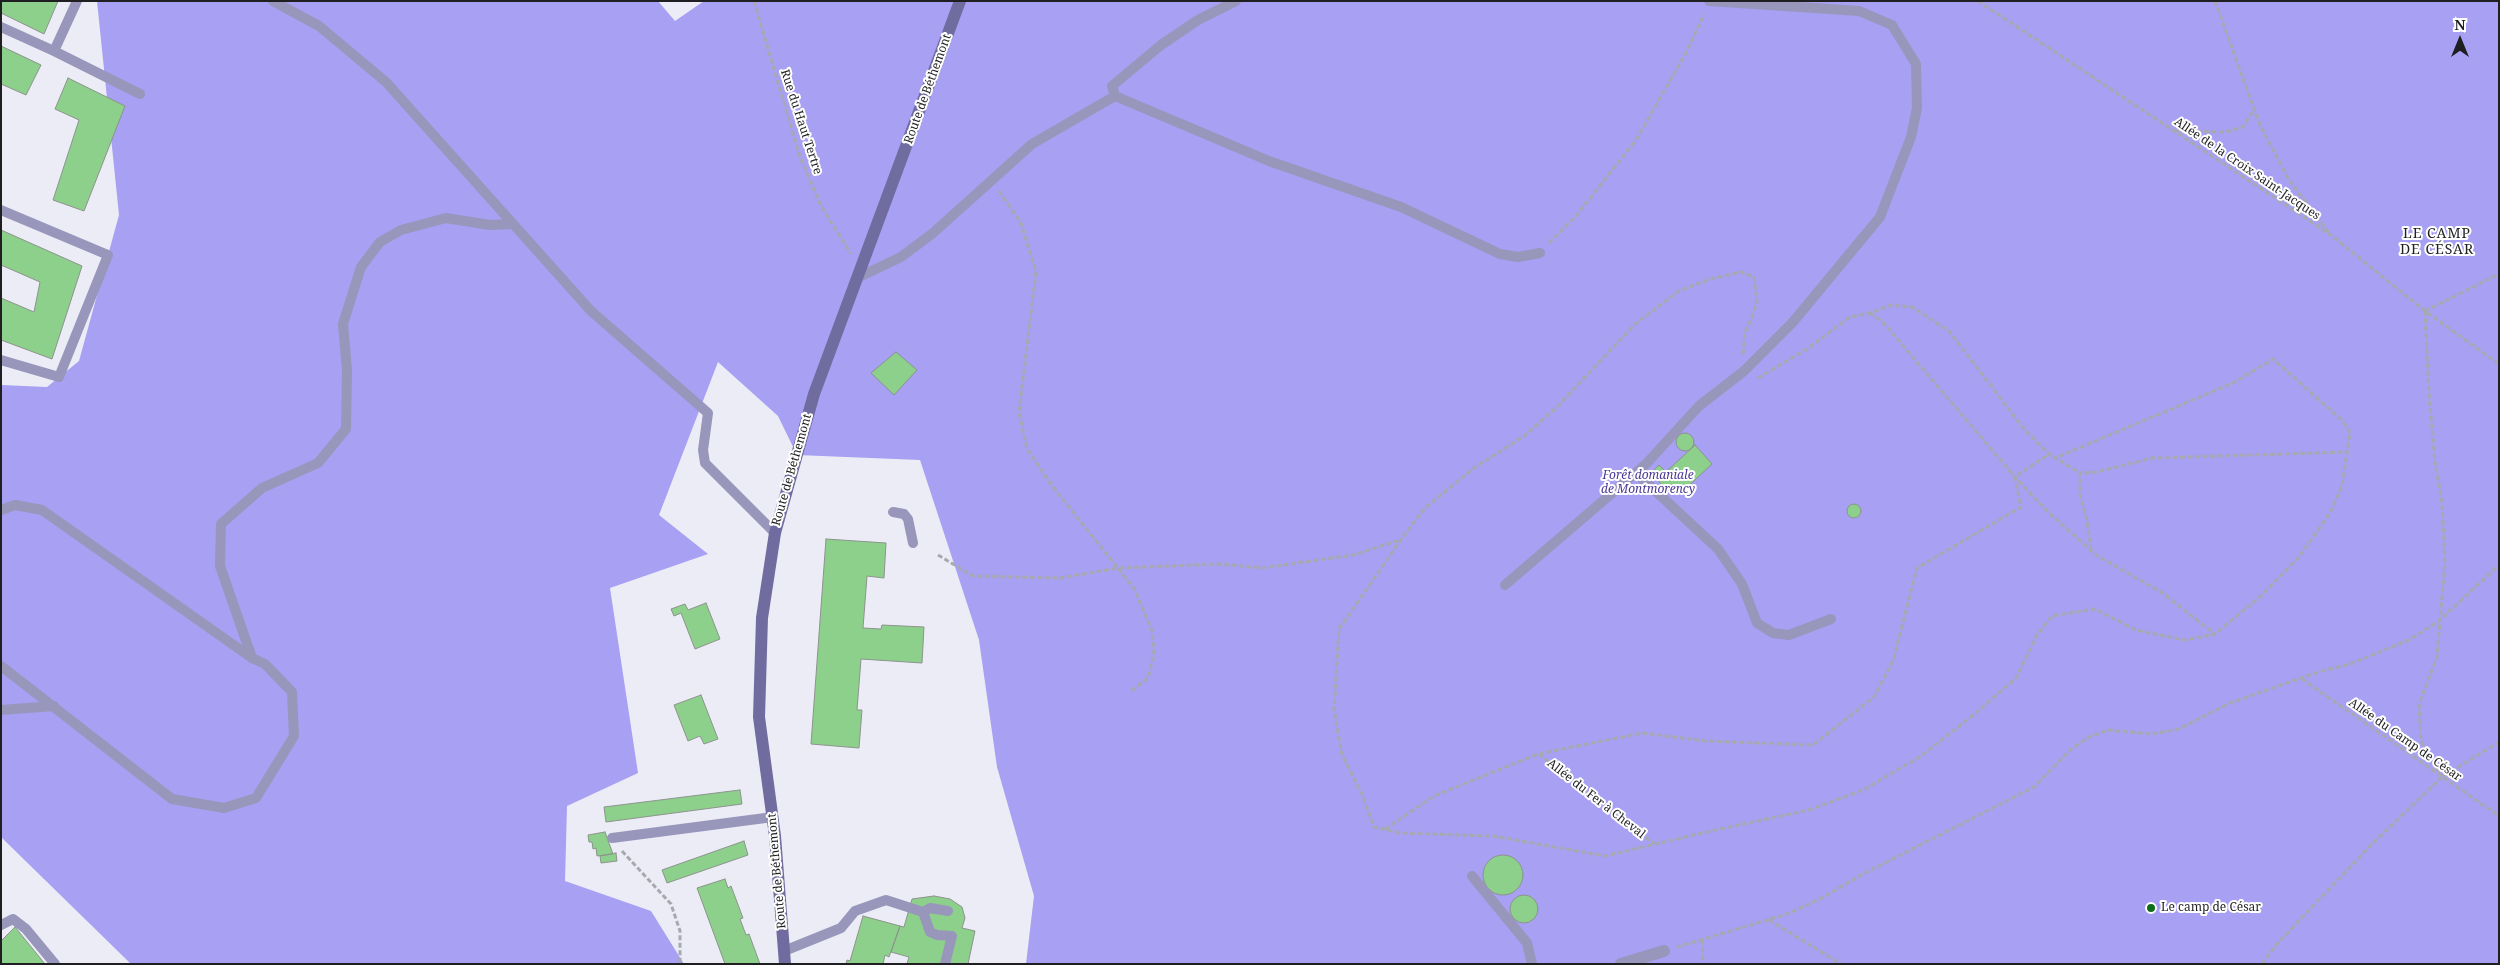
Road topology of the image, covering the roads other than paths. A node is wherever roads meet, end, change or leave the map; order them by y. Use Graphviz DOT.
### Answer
graph roads {
  1 [pos="77,1"];
  2 [pos="274,1"];
  3 [pos="960,1"];
  4 [pos="1236,1"];
  5 [pos="1710,1"];
  6 [pos="1,27"];
  7 [pos="54,51"];
  8 [pos="140,94"];
  9 [pos="1115,96"];
  10 [pos="1,210"];
  11 [pos="513,224"];
  12 [pos="1540,253"];
  13 [pos="860,272"];
  14 [pos="1,360"];
  15 [pos="1636,473"];
  16 [pos="1,510"];
  17 [pos="893,512"];
  18 [pos="775,532"];
  19 [pos="913,542"];
  20 [pos="1505,584"];
  21 [pos="1831,619"];
  22 [pos="252,658"];
  23 [pos="1,666"];
  24 [pos="54,706"];
  25 [pos="1,710"];
  26 [pos="772,818"];
  27 [pos="612,838"];
  28 [pos="1472,876"];
  29 [pos="948,911"];
  30 [pos="923,912"];
  31 [pos="1,925"];
  32 [pos="1664,951"];
  33 [pos="785,957"];
  34 [pos="54,964"];
  35 [pos="945,964"];
  36 [pos="1532,964"];
  37 [pos="1621,964"];
  1 -- 7 [label="lane"];
  2 -- 11 [label="lane"];
  3 -- 13 [label="street, Route de Béthemont"];
  4 -- 9 [label="lane"];
  5 -- 15 [label="lane"];
  6 -- 7 [label="lane"];
  7 -- 8 [label="lane"];
  9 -- 12 [label="lane"];
  9 -- 13 [label="lane"];
  10 -- 14 [label="lane"];
  11 -- 18 [label="lane"];
  11 -- 22 [label="lane"];
  13 -- 18 [label="street, Route de Béthemont"];
  15 -- 20 [label="lane"];
  15 -- 21 [label="lane"];
  16 -- 22 [label="lane"];
  17 -- 19 [label="lane"];
  18 -- 26 [label="street, Route de Béthemont"];
  22 -- 24 [label="lane"];
  23 -- 24 [label="lane"];
  24 -- 25 [label="lane"];
  26 -- 27 [label="lane"];
  26 -- 33 [label="street, Route de Béthemont"];
  28 -- 36 [label="lane"];
  29 -- 30 [label="lane"];
  30 -- 33 [label="lane"];
  30 -- 35 [label="lane"];
  31 -- 34 [label="lane"];
  32 -- 37 [label="street"];
}
